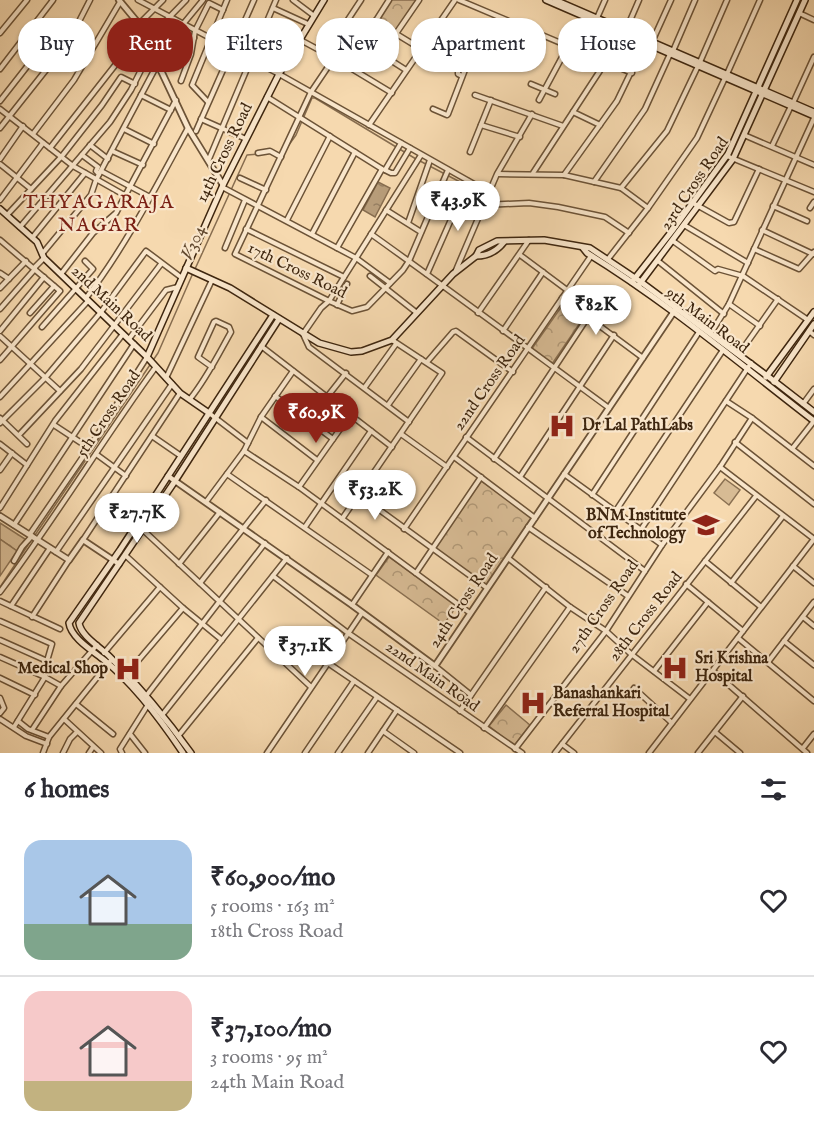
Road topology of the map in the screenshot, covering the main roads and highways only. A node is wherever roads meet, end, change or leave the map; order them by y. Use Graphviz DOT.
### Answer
graph roads {
  1 [pos="324,0"];
  2 [pos="546,0"];
  3 [pos="555,0"];
  4 [pos="797,0"];
  5 [pos="805,0"];
  6 [pos="671,52"];
  7 [pos="760,91"];
  8 [pos="814,115"];
  9 [pos="730,157"];
  10 [pos="695,205"];
  11 [pos="0,210"];
  12 [pos="592,253"];
  13 [pos="192,270"];
  14 [pos="637,282"];
  15 [pos="674,310"];
  16 [pos="814,312"];
  17 [pos="276,317"];
  18 [pos="814,324"];
  19 [pos="812,333"];
  20 [pos="151,363"];
  21 [pos="749,365"];
  22 [pos="767,375"];
  23 [pos="763,381"];
  24 [pos="774,381"];
  25 [pos="770,387"];
  26 [pos="814,412"];
  27 [pos="209,413"];
  28 [pos="814,421"];
  29 [pos="116,562"];
  30 [pos="103,654"];
  31 [pos="147,700"];
  32 [pos="183,753"];
  33 [pos="191,753"];
  1 -- 13 [label="main road, 14th Cross Road"];
  2 -- 6 [label="main road"];
  3 -- 6 [label="main road"];
  4 -- 7 [label="main road"];
  5 -- 7 [label="main road"];
  6 -- 7 [label="main road"];
  7 -- 8 [label="main road"];
  7 -- 9 [label="main road, 23rd Cross Road"];
  7 -- 9 [label="main road, 23rd Cross Road"];
  9 -- 10 [label="main road, 23rd Cross Road"];
  10 -- 14 [label="main road, 23rd Cross Road"];
  10 -- 14 [label="main road, 23rd Cross Road"];
  11 -- 20 [label="main road, 2nd Main Road"];
  12 -- 14 [label="main road, 9th Main Road"];
  12 -- 14 [label="main road, 9th Main Road"];
  12 -- 17 [label="main road, 9th Main Road"];
  13 -- 17 [label="main road, 9th Main Road"];
  13 -- 20 [label="main road, 14th Cross Road"];
  14 -- 15 [label="main road, 9th Main Road"];
  15 -- 21 [label="main road, 9th Main Road"];
  15 -- 21 [label="main road, 9th Main Road"];
  16 -- 22 [label="main road"];
  17 -- 27 [label="main road"];
  17 -- 29 [label="main road"];
  18 -- 19 [label="main road"];
  19 -- 24 [label="main road"];
  20 -- 27 [label="main road, 2nd Main Road"];
  21 -- 22 [label="main road, 9th Main Road"];
  21 -- 23 [label="main road, 9th Main Road"];
  22 -- 23 [label="main road"];
  22 -- 24 [label="main road, 9th Main Road"];
  23 -- 25 [label="main road, 9th Main Road"];
  24 -- 25 [label="main road"];
  24 -- 26 [label="main road, 9th Main Road"];
  25 -- 28 [label="main road, 9th Main Road"];
  27 -- 29 [label="main road"];
  29 -- 30 [label="main road"];
  29 -- 30 [label="main road"];
  30 -- 31 [label="main road"];
  31 -- 32 [label="main road"];
  31 -- 33 [label="main road"];
}
